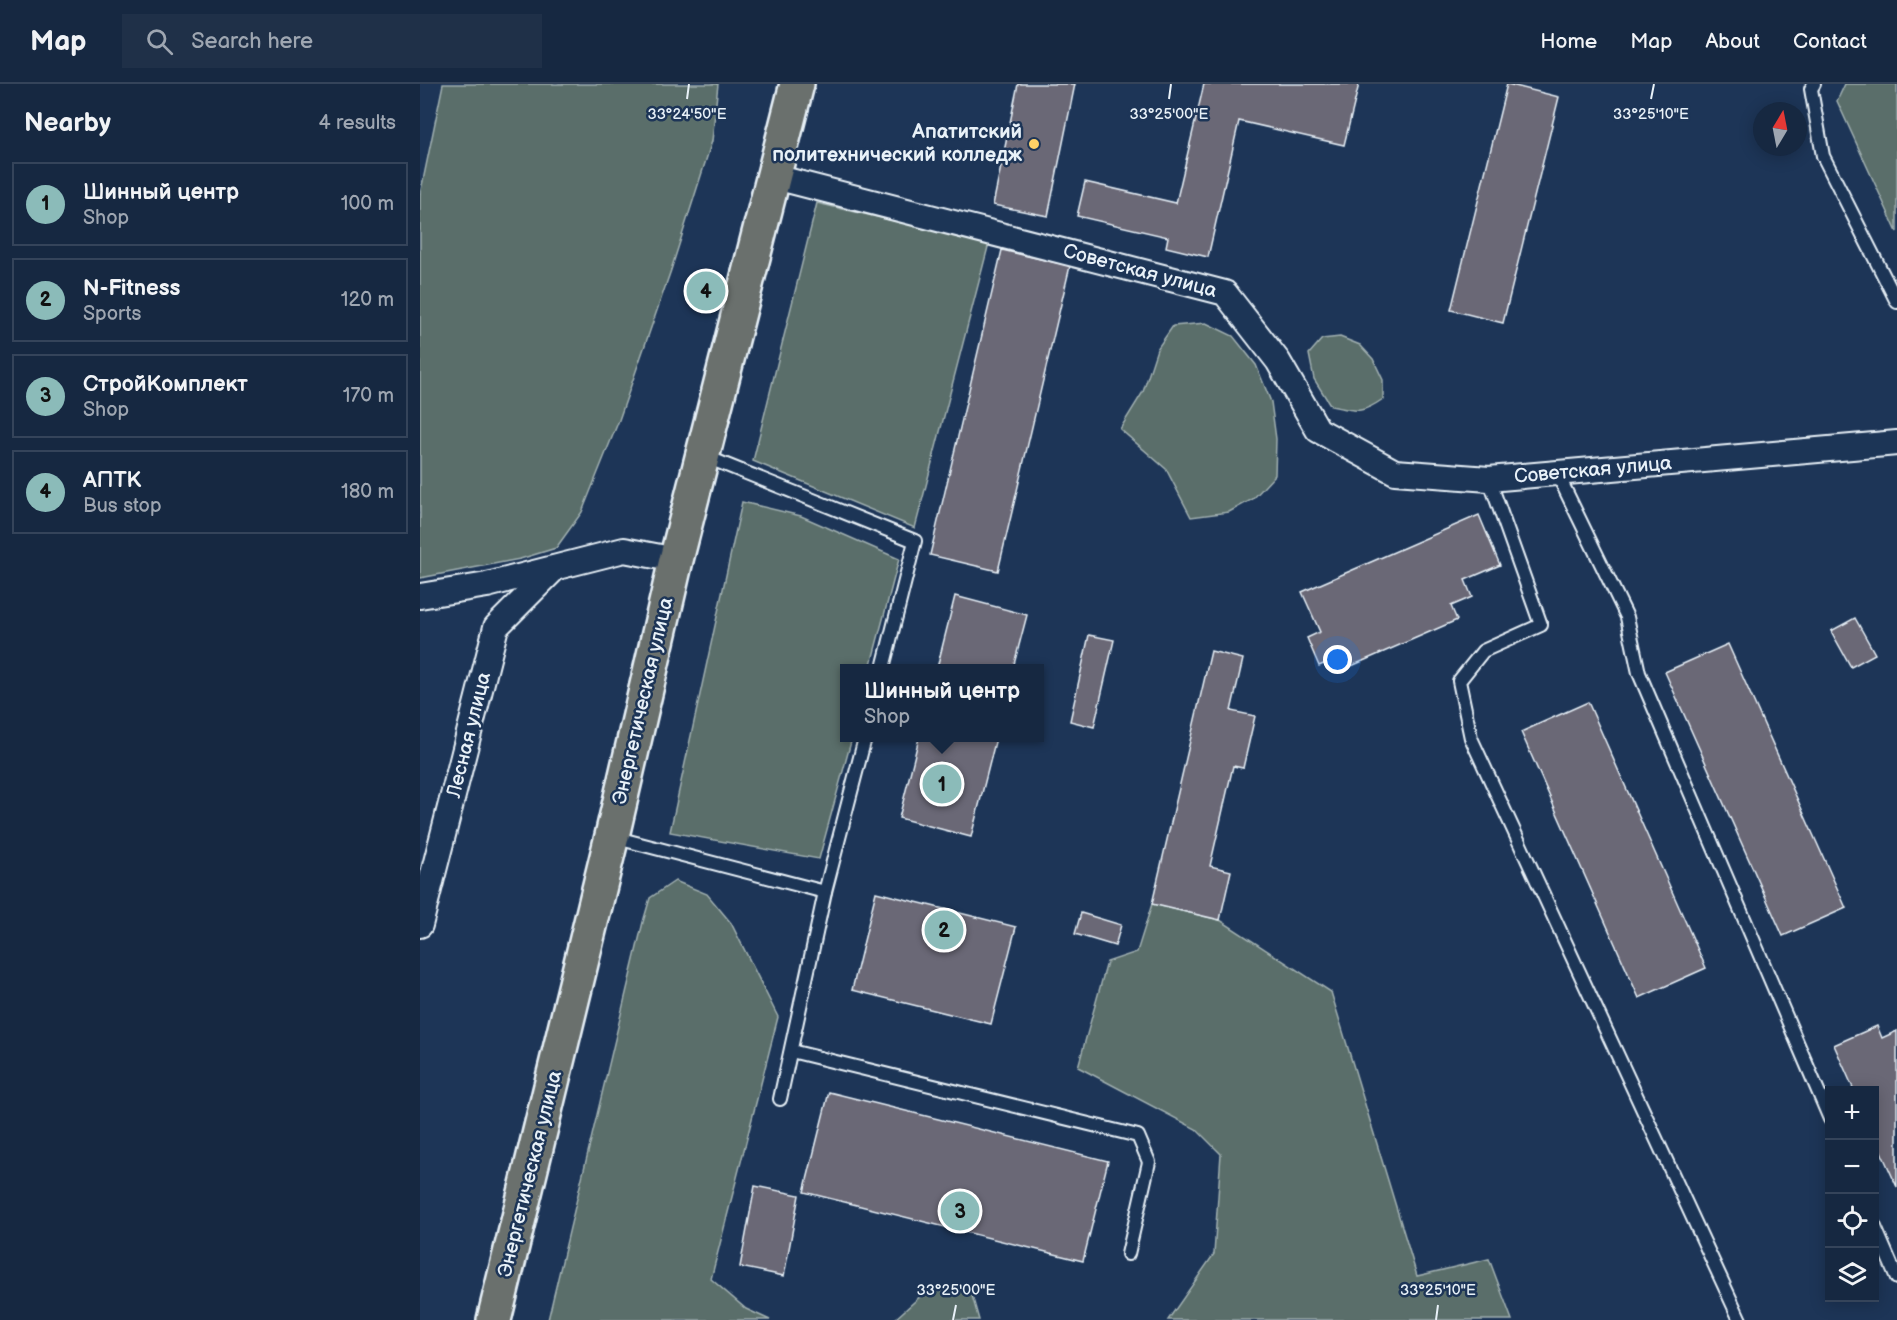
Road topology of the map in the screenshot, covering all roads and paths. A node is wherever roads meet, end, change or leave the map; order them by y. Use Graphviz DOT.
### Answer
graph roads {
  1 [pos="797,84"];
  2 [pos="1814,84"];
  3 [pos="775,177"];
  4 [pos="1897,302"];
  5 [pos="1897,443"];
  6 [pos="703,456"];
  7 [pos="1557,473"];
  8 [pos="1489,479"];
  9 [pos="676,560"];
  10 [pos="555,568"];
  11 [pos="420,597"];
  12 [pos="884,664"];
  13 [pos="864,742"];
  14 [pos="612,836"];
  15 [pos="825,892"];
  16 [pos="420,925"];
  17 [pos="791,1051"];
  18 [pos="780,1099"];
  19 [pos="1825,1107"];
  20 [pos="1879,1235"];
  21 [pos="1128,1254"];
  22 [pos="1897,1278"];
  23 [pos="494,1320"];
  24 [pos="1740,1320"];
  1 -- 3 [label="main road, Энергетическая улица"];
  2 -- 4 [label="lane"];
  3 -- 6 [label="main road, Энергетическая улица"];
  3 -- 8 [label="street, Советская улица"];
  5 -- 7 [label="street, Советская улица"];
  6 -- 9 [label="main road, Энергетическая улица"];
  6 -- 12 [label="lane"];
  7 -- 8 [label="street, Советская улица"];
  7 -- 19 [label="lane"];
  8 -- 24 [label="lane"];
  9 -- 10 [label="street"];
  9 -- 14 [label="main road, Энергетическая улица"];
  10 -- 11 [label="street"];
  10 -- 16 [label="street, Лесная улица"];
  13 -- 15 [label="lane"];
  14 -- 15 [label="lane"];
  14 -- 23 [label="main road, Энергетическая улица"];
  15 -- 17 [label="lane"];
  17 -- 18 [label="lane"];
  17 -- 21 [label="lane"];
  20 -- 22 [label="lane"];
}
